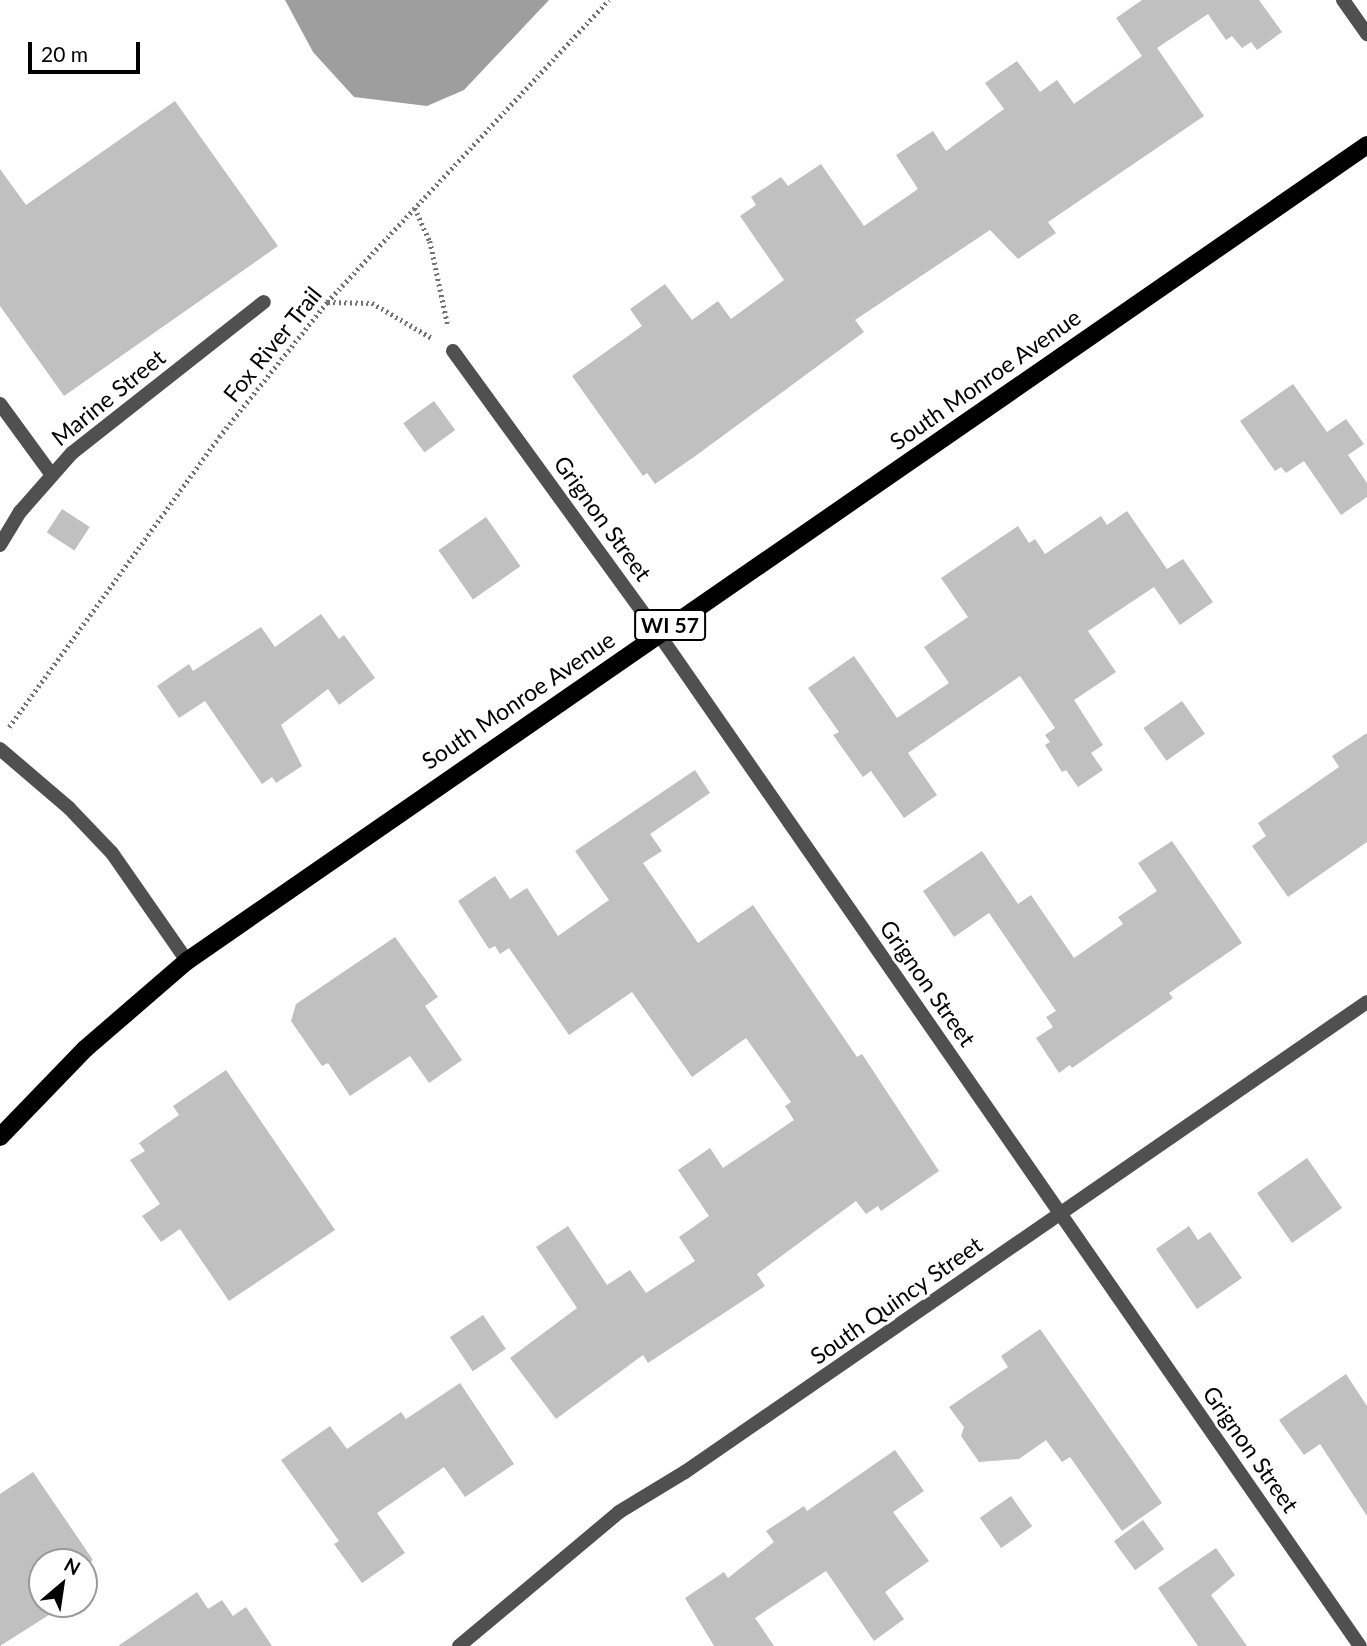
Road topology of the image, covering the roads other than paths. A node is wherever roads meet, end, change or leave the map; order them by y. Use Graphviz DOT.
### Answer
graph roads {
  1 [pos="1343,0"];
  2 [pos="1367,34"];
  3 [pos="1367,145"];
  4 [pos="264,302"];
  5 [pos="453,351"];
  6 [pos="0,404"];
  7 [pos="52,475"];
  8 [pos="0,545"];
  9 [pos="658,633"];
  10 [pos="0,749"];
  11 [pos="187,961"];
  12 [pos="1367,1002"];
  13 [pos="0,1137"];
  14 [pos="1060,1213"];
  15 [pos="459,1646"];
  16 [pos="1360,1646"];
  1 -- 2 [label="street"];
  3 -- 9 [label="main road, South Monroe Avenue / WI 57"];
  4 -- 7 [label="street, Marine Street"];
  5 -- 9 [label="street, Grignon Street"];
  6 -- 7 [label="street"];
  7 -- 8 [label="street, Marine Street"];
  9 -- 11 [label="main road, South Monroe Avenue / WI 57"];
  9 -- 14 [label="street, Grignon Street"];
  10 -- 11 [label="street"];
  11 -- 13 [label="main road, South Monroe Avenue / WI 57"];
  12 -- 14 [label="street, South Quincy Street"];
  14 -- 15 [label="street, South Quincy Street"];
  14 -- 16 [label="street, Grignon Street"];
}
